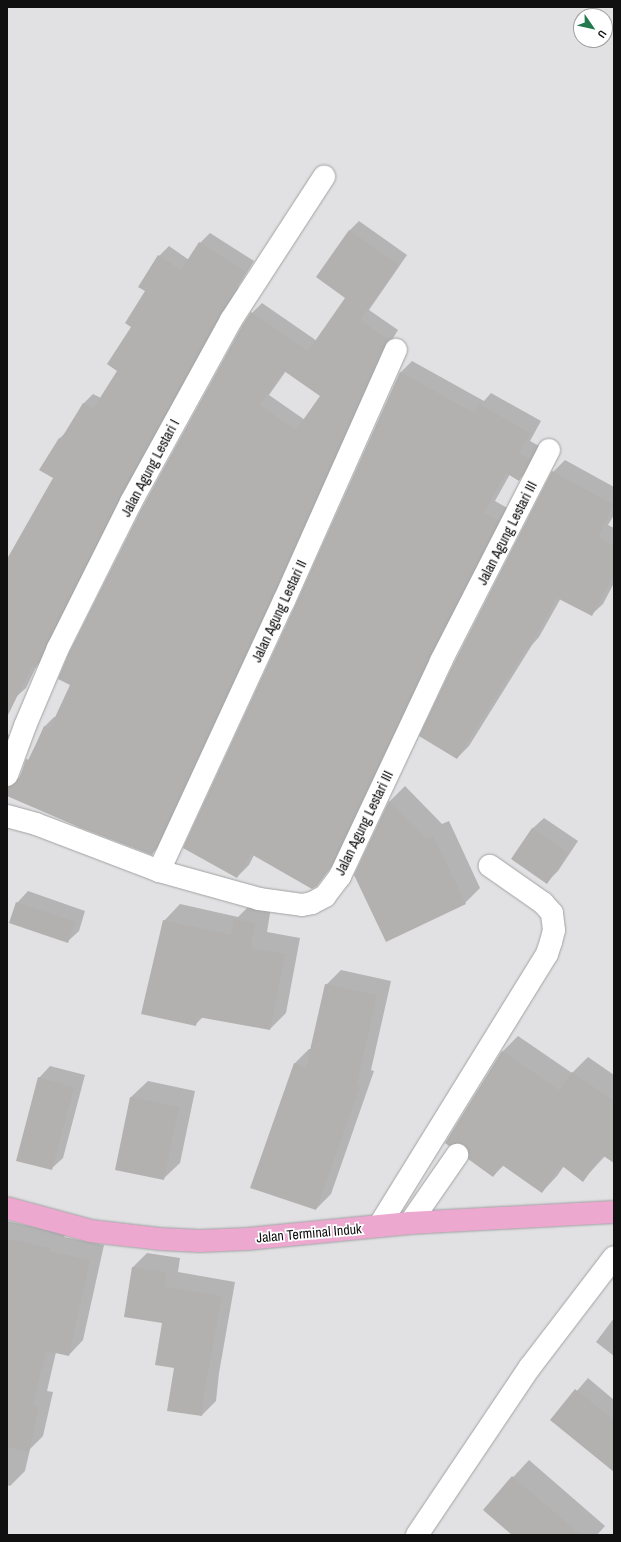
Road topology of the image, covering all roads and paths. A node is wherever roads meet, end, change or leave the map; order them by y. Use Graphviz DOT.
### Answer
graph roads {
  1 [pos="324,177"];
  2 [pos="396,350"];
  3 [pos="549,450"];
  4 [pos="7,776"];
  5 [pos="7,816"];
  6 [pos="490,866"];
  7 [pos="158,871"];
  8 [pos="457,1154"];
  9 [pos="7,1208"];
  10 [pos="614,1212"];
  11 [pos="410,1223"];
  12 [pos="379,1226"];
  13 [pos="614,1257"];
  14 [pos="417,1535"];
  1 -- 4 [label="street, Jalan Agung Lestari I"];
  2 -- 7 [label="street, Jalan Agung Lestari II"];
  3 -- 7 [label="street, Jalan Agung Lestari III"];
  5 -- 7 [label="street, Jalan Agung Lestari III"];
  6 -- 12 [label="street"];
  8 -- 11 [label="street"];
  9 -- 12 [label="highway, Jalan Terminal Induk"];
  10 -- 11 [label="highway, Jalan Terminal Induk"];
  11 -- 12 [label="highway, Jalan Terminal Induk"];
  13 -- 14 [label="street"];
}
